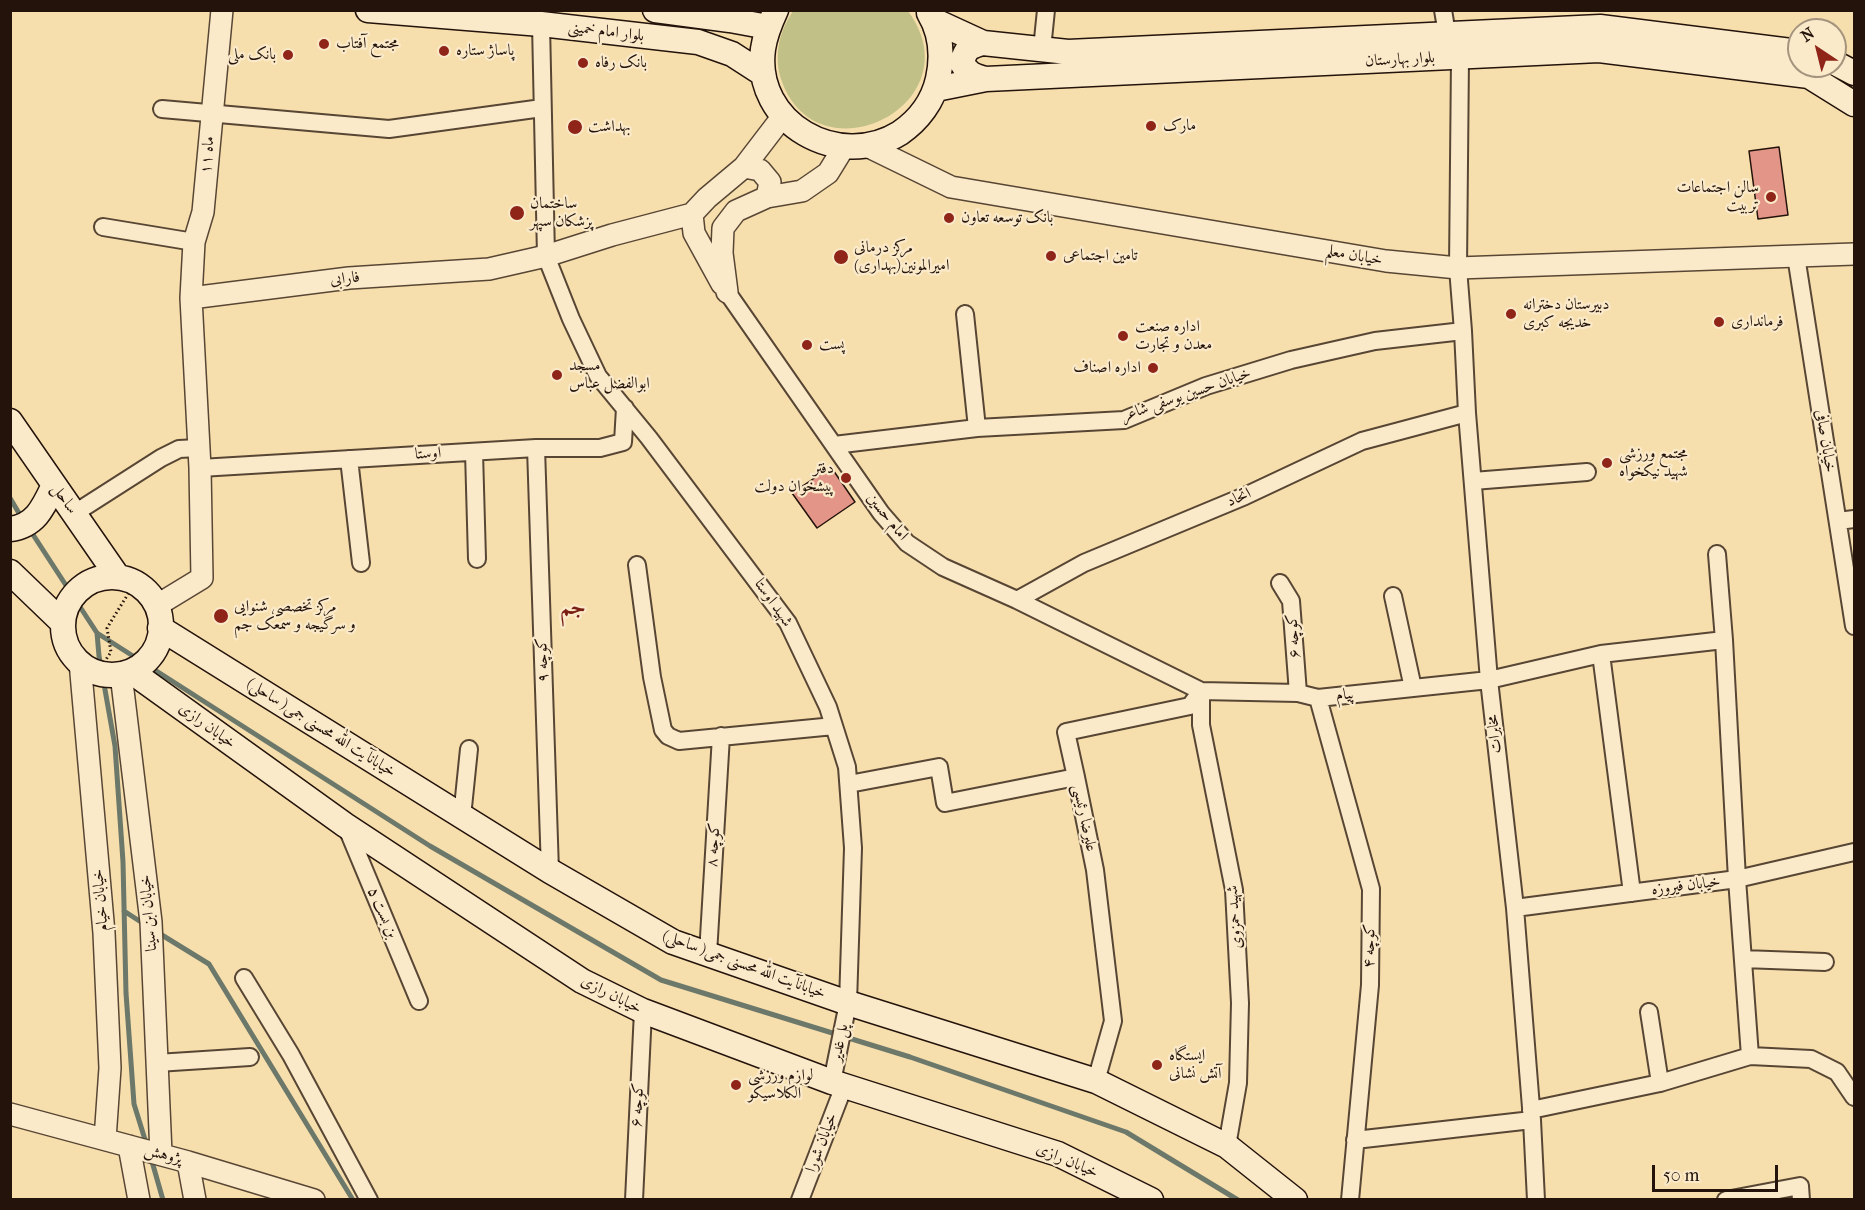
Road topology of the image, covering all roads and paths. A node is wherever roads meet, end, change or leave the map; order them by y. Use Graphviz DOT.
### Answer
graph roads {
  1 [pos="222,10"];
  2 [pos="368,10"];
  3 [pos="656,10"];
  4 [pos="1047,10"];
  5 [pos="1443,10"];
  6 [pos="930,15"];
  7 [pos="772,19"];
  8 [pos="1589,19"];
  9 [pos="541,24"];
  10 [pos="1447,34"];
  11 [pos="983,43"];
  12 [pos="1042,49"];
  13 [pos="1787,50"];
  14 [pos="1460,57"];
  15 [pos="764,74"];
  16 [pos="986,79"];
  17 [pos="936,88"];
  18 [pos="1854,104"];
  19 [pos="542,108"];
  20 [pos="162,109"];
  21 [pos="212,114"];
  22 [pos="783,116"];
  23 [pos="855,147"];
  24 [pos="744,167"];
  25 [pos="768,197"];
  26 [pos="692,214"];
  27 [pos="103,227"];
  28 [pos="194,242"];
  29 [pos="1854,254"];
  30 [pos="546,256"];
  31 [pos="1796,256"];
  32 [pos="1458,268"];
  33 [pos="726,292"];
  34 [pos="191,298"];
  35 [pos="964,314"];
  36 [pos="1463,331"];
  37 [pos="625,408"];
  38 [pos="1467,413"];
  39 [pos="10,421"];
  40 [pos="977,429"];
  41 [pos="834,445"];
  42 [pos="536,448"];
  43 [pos="474,452"];
  44 [pos="199,458"];
  45 [pos="349,459"];
  46 [pos="1587,472"];
  47 [pos="1473,481"];
  48 [pos="54,485"];
  49 [pos="75,513"];
  50 [pos="1846,520"];
  51 [pos="10,529"];
  52 [pos="1717,554"];
  53 [pos="477,558"];
  54 [pos="361,563"];
  55 [pos="637,565"];
  56 [pos="10,572"];
  57 [pos="126,580"];
  58 [pos="1280,583"];
  59 [pos="1394,596"];
  60 [pos="1017,600"];
  61 [pos="158,617"];
  62 [pos="63,623"];
  63 [pos="1854,626"];
  64 [pos="1724,640"];
  65 [pos="1601,654"];
  66 [pos="104,669"];
  67 [pos="1489,680"];
  68 [pos="1413,688"];
  69 [pos="1201,691"];
  70 [pos="1298,693"];
  71 [pos="1318,698"];
  72 [pos="834,726"];
  73 [pos="721,736"];
  74 [pos="469,749"];
  75 [pos="1076,777"];
  76 [pos="849,784"];
  77 [pos="462,817"];
  78 [pos="345,825"];
  79 [pos="1854,852"];
  80 [pos="550,871"];
  81 [pos="1737,879"];
  82 [pos="1632,893"];
  83 [pos="1515,908"];
  84 [pos="708,954"];
  85 [pos="1743,959"];
  86 [pos="1825,962"];
  87 [pos="244,978"];
  88 [pos="419,1001"];
  89 [pos="848,1003"];
  90 [pos="643,1011"];
  91 [pos="1649,1012"];
  92 [pos="1750,1056"];
  93 [pos="250,1057"];
  94 [pos="157,1063"];
  95 [pos="1096,1081"];
  96 [pos="1660,1083"];
  97 [pos="838,1084"];
  98 [pos="1854,1097"];
  99 [pos="10,1114"];
  100 [pos="1532,1115"];
  101 [pos="105,1139"];
  102 [pos="1355,1140"];
  103 [pos="129,1146"];
  104 [pos="1227,1146"];
  105 [pos="161,1154"];
  106 [pos="188,1162"];
  107 [pos="140,1200"];
  108 [pos="195,1200"];
  109 [pos="314,1200"];
  110 [pos="369,1200"];
  111 [pos="634,1200"];
  112 [pos="800,1200"];
  113 [pos="1151,1200"];
  114 [pos="1295,1200"];
  115 [pos="1350,1200"];
  116 [pos="1536,1200"];
  117 [pos="1726,1200"];
  118 [pos="1801,1200"];
  1 -- 21 [label="street, ماه ۱۱"];
  2 -- 9 [label="main road, بلوار امام خمینی"];
  3 -- 7 [label="main road, بلوار امام خمینی"];
  4 -- 12 [label="street"];
  5 -- 10 [label="street"];
  6 -- 11 [label="main road, بلوار بهارستان"];
  6 -- 17 [label="main road"];
  7 -- 15 [label="main road"];
  8 -- 10 [label="main road, بلوار بهارستان"];
  8 -- 13 [label="main road, بلوار بهارستان"];
  9 -- 15 [label="main road, بلوار امام خمینی"];
  9 -- 19 [label="street"];
  10 -- 12 [label="main road, بلوار بهارستان"];
  11 -- 12 [label="main road, بلوار بهارستان"];
  11 -- 16 [label="main road"];
  14 -- 16 [label="main road, بلوار بهارستان"];
  14 -- 18 [label="main road, بلوار بهارستان"];
  14 -- 32 [label="street, مخابرات"];
  15 -- 22 [label="main road"];
  16 -- 17 [label="main road, بلوار بهارستان"];
  17 -- 23 [label="main road"];
  19 -- 21 [label="street"];
  19 -- 30 [label="street"];
  20 -- 21 [label="street"];
  21 -- 28 [label="street, ماه ۱۱"];
  22 -- 23 [label="main road"];
  22 -- 24 [label="street"];
  23 -- 25 [label="street"];
  23 -- 32 [label="street, خیابان معلم"];
  24 -- 25 [label="street"];
  24 -- 26 [label="street"];
  25 -- 33 [label="street"];
  26 -- 30 [label="street, فارابی"];
  26 -- 33 [label="street, امام حسین"];
  27 -- 28 [label="street"];
  28 -- 34 [label="street, ماه ۱۱"];
  29 -- 31 [label="street, خیابان معلم"];
  30 -- 34 [label="street, فارابی"];
  30 -- 37 [label="street, شهید اوستا"];
  31 -- 32 [label="street, خیابان معلم"];
  31 -- 50 [label="street, خیابان صافی"];
  32 -- 36 [label="street, مخابرات"];
  33 -- 41 [label="street, امام حسین"];
  34 -- 44 [label="street"];
  35 -- 40 [label="street"];
  36 -- 38 [label="street, مخابرات"];
  36 -- 40 [label="street, خیابان حسین یوسفی شاعر"];
  37 -- 42 [label="street, اوستا"];
  37 -- 72 [label="street, شهید اوستا"];
  38 -- 47 [label="street, مخابرات"];
  38 -- 60 [label="street, اتحاد"];
  39 -- 48 [label="main road, ساحل"];
  40 -- 41 [label="street, خیابان حسین یوسفی شاعر"];
  41 -- 60 [label="street, امام حسین"];
  42 -- 43 [label="street, اوستا"];
  42 -- 80 [label="street, کوچه ۹"];
  43 -- 45 [label="street, اوستا"];
  43 -- 53 [label="street"];
  44 -- 45 [label="street, اوستا"];
  44 -- 49 [label="street, اوستا"];
  44 -- 61 [label="street"];
  45 -- 54 [label="street"];
  46 -- 47 [label="street"];
  47 -- 67 [label="street, مخابرات"];
  48 -- 49 [label="main road, ساحل"];
  48 -- 51 [label="main road"];
  49 -- 57 [label="main road, ساحل"];
  50 -- 63 [label="street, خیابان صافی"];
  52 -- 64 [label="street"];
  55 -- 73 [label="street"];
  56 -- 62 [label="main road"];
  57 -- 61 [label="main road, ساحل"];
  57 -- 62 [label="main road"];
  57 -- 66 [label="path"];
  58 -- 70 [label="street, کوچه ۶"];
  59 -- 68 [label="street"];
  60 -- 69 [label="street, امام حسین"];
  61 -- 66 [label="main road"];
  61 -- 77 [label="main road, خیابانآیت الله محسنی جمی( ساحلی)"];
  62 -- 66 [label="main road"];
  64 -- 65 [label="street, پیام"];
  64 -- 81 [label="street"];
  65 -- 67 [label="street, پیام"];
  65 -- 82 [label="street"];
  66 -- 78 [label="main road, خیابان رازی"];
  66 -- 94 [label="street, خیابان ابن سینا"];
  66 -- 101 [label="street, خیابان خیام"];
  67 -- 68 [label="street, پیام"];
  67 -- 83 [label="street, مخابرات"];
  68 -- 71 [label="street, پیام"];
  69 -- 70 [label="street, پیام"];
  69 -- 75 [label="street"];
  69 -- 104 [label="street, شهید حمزوی"];
  70 -- 71 [label="street, پیام"];
  71 -- 102 [label="street, کوچه ۴"];
  72 -- 73 [label="street"];
  72 -- 76 [label="street, شهید اوستا"];
  73 -- 84 [label="street, کوچه ۸"];
  74 -- 77 [label="street"];
  75 -- 76 [label="street, علیرضا رئیسی"];
  75 -- 95 [label="street, علیرضا رئیسی"];
  76 -- 89 [label="street, شهید اوستا"];
  77 -- 80 [label="main road, خیابانآیت الله محسنی جمی( ساحلی)"];
  78 -- 88 [label="street, بن بست ۵"];
  78 -- 90 [label="main road, خیابان رازی"];
  79 -- 81 [label="street, خیابان فیروزه"];
  80 -- 84 [label="main road, خیابانآیت الله محسنی جمی( ساحلی)"];
  81 -- 82 [label="street, خیابان فیروزه"];
  81 -- 85 [label="street"];
  82 -- 83 [label="street, خیابان فیروزه"];
  83 -- 100 [label="street, مخابرات"];
  84 -- 89 [label="main road, خیابانآیت الله محسنی جمی( ساحلی)"];
  85 -- 86 [label="street"];
  85 -- 92 [label="street"];
  87 -- 110 [label="street"];
  89 -- 95 [label="main road, خیابانآیت الله محسنی جمی( ساحلی)"];
  89 -- 97 [label="street, پل غدیر"];
  90 -- 97 [label="main road, خیابان رازی"];
  90 -- 111 [label="street, کوچه ۶"];
  91 -- 96 [label="street"];
  92 -- 96 [label="street"];
  92 -- 98 [label="street"];
  93 -- 94 [label="street"];
  94 -- 105 [label="street, خیابان ابن سینا"];
  95 -- 104 [label="main road, خیابانآیت الله محسنی جمی( ساحلی)"];
  96 -- 100 [label="street"];
  97 -- 112 [label="street, خیابان شورا"];
  97 -- 113 [label="main road, خیابان رازی"];
  99 -- 101 [label="street, پژوهش"];
  100 -- 102 [label="street"];
  100 -- 116 [label="street, مخابرات"];
  101 -- 103 [label="street, پژوهش"];
  102 -- 115 [label="street, کوچه ۴"];
  103 -- 105 [label="street, پژوهش"];
  103 -- 107 [label="street"];
  104 -- 114 [label="main road, خیابانآیت الله محسنی جمی( ساحلی)"];
  105 -- 106 [label="street, پژوهش"];
  106 -- 108 [label="street"];
  106 -- 109 [label="street, پژوهش"];
  117 -- 118 [label="street"];
}
